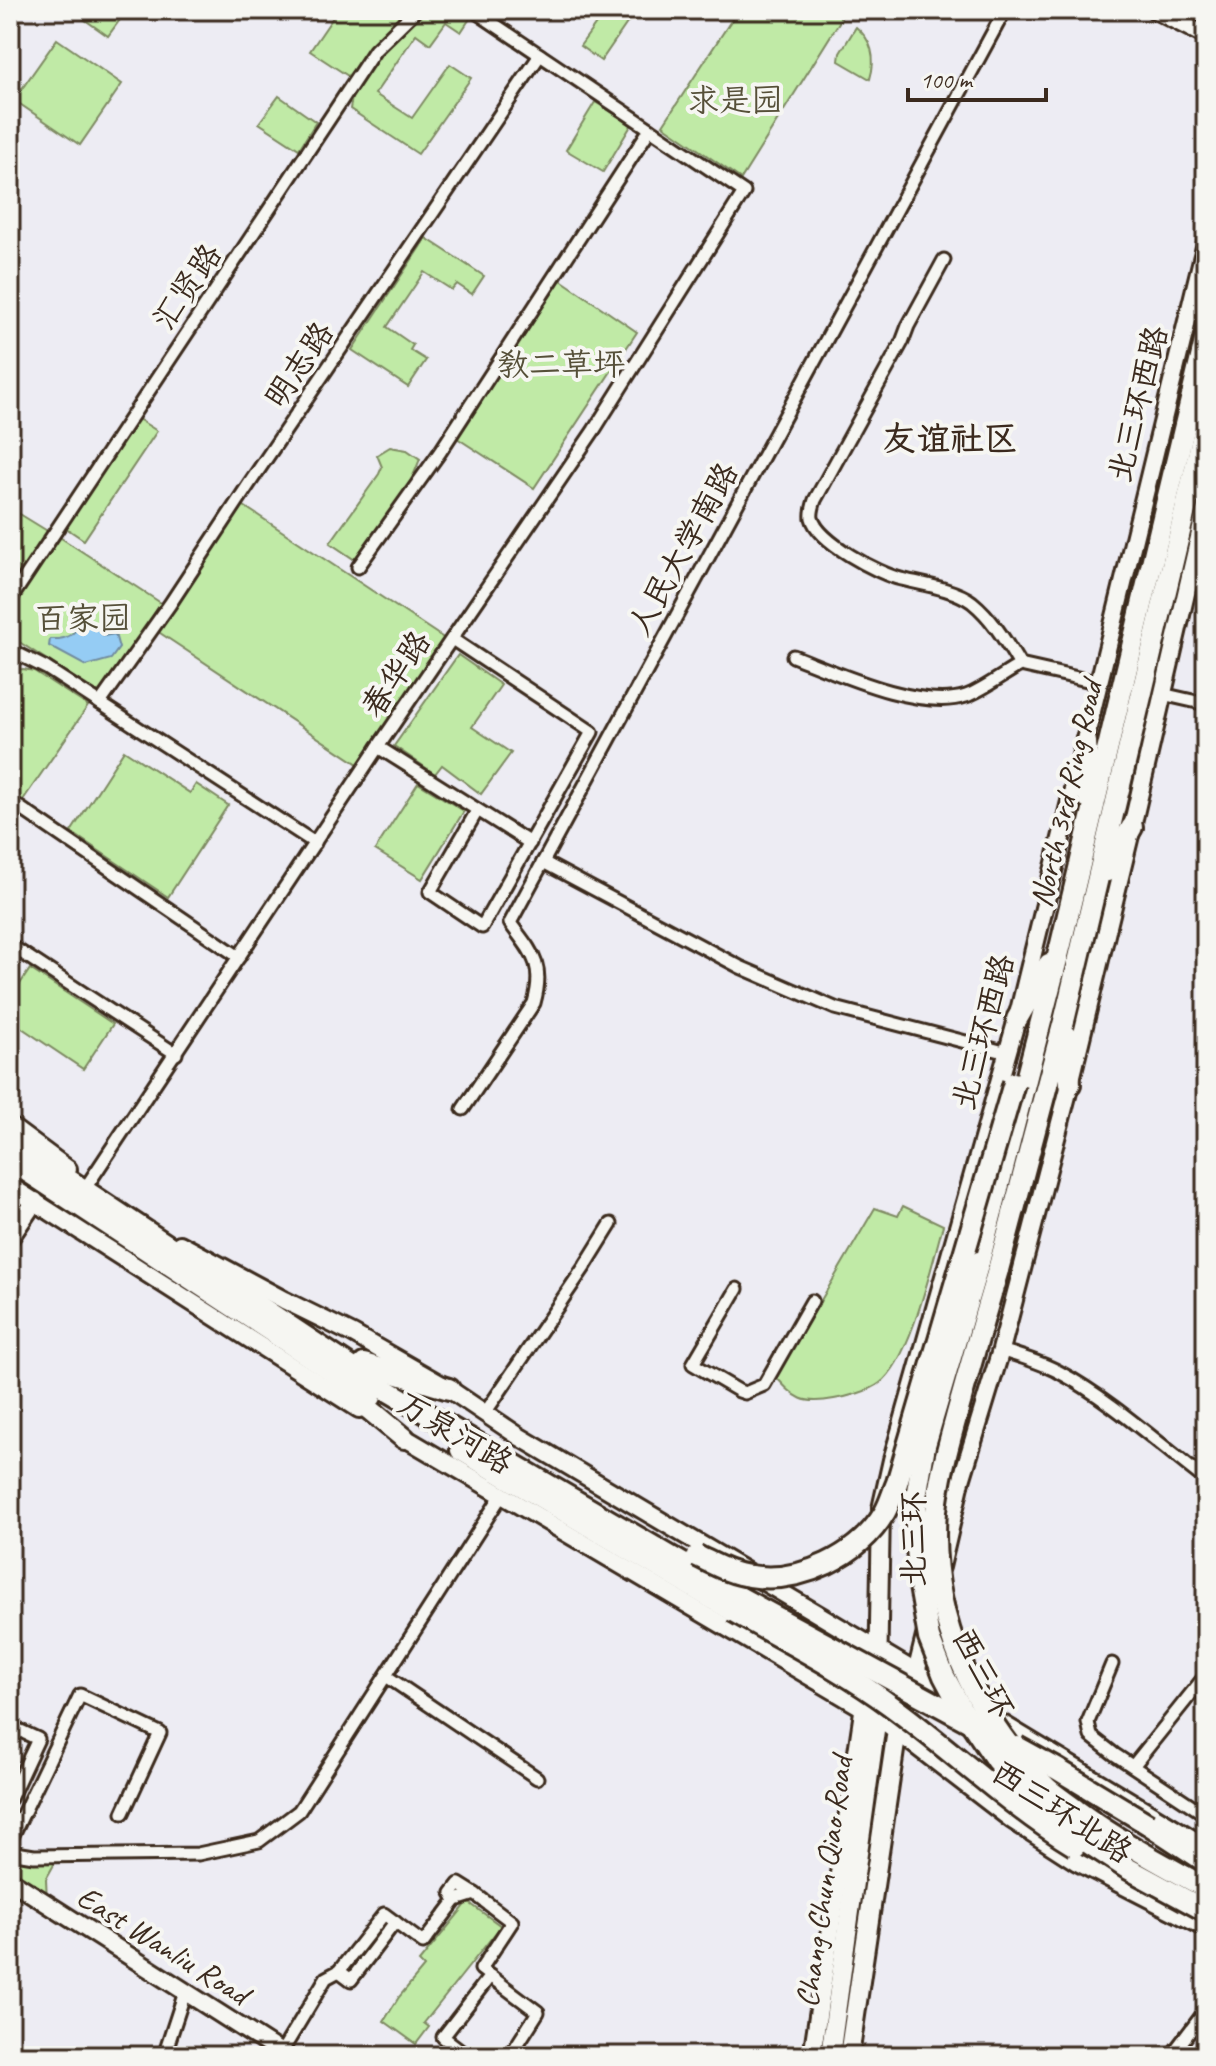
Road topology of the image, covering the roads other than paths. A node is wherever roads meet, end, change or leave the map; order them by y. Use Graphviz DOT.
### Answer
graph roads {
  1 [pos="416,10"];
  2 [pos="473,10"];
  3 [pos="1005,10"];
  4 [pos="1155,10"];
  5 [pos="1199,10"];
  6 [pos="1206,13"];
  7 [pos="1206,36"];
  8 [pos="540,55"];
  9 [pos="650,129"];
  10 [pos="1206,243"];
  11 [pos="944,260"];
  12 [pos="1206,337"];
  13 [pos="1206,422"];
  14 [pos="1206,507"];
  15 [pos="358,567"];
  16 [pos="10,600"];
  17 [pos="452,639"];
  18 [pos="10,651"];
  19 [pos="793,656"];
  20 [pos="1020,665"];
  21 [pos="1100,683"];
  22 [pos="1162,694"];
  23 [pos="100,703"];
  24 [pos="1206,704"];
  25 [pos="1086,742"];
  26 [pos="378,747"];
  27 [pos="10,801"];
  28 [pos="477,811"];
  29 [pos="1090,823"];
  30 [pos="1132,827"];
  31 [pos="315,843"];
  32 [pos="530,843"];
  33 [pos="543,862"];
  34 [pos="1095,892"];
  35 [pos="1061,944"];
  36 [pos="10,945"];
  37 [pos="239,957"];
  38 [pos="1044,1013"];
  39 [pos="1065,1017"];
  40 [pos="1017,1019"];
  41 [pos="1008,1053"];
  42 [pos="176,1054"];
  43 [pos="1070,1084"];
  44 [pos="463,1109"];
  45 [pos="10,1126"];
  46 [pos="10,1141"];
  47 [pos="10,1160"];
  48 [pos="88,1184"];
  49 [pos="10,1186"];
  50 [pos="35,1201"];
  51 [pos="611,1224"];
  52 [pos="10,1238"];
  53 [pos="988,1266"];
  54 [pos="737,1289"];
  55 [pos="812,1301"];
  56 [pos="291,1336"];
  57 [pos="1001,1350"];
  58 [pos="364,1364"];
  59 [pos="449,1389"];
  60 [pos="485,1413"];
  61 [pos="404,1438"];
  62 [pos="892,1460"];
  63 [pos="1206,1480"];
  64 [pos="961,1481"];
  65 [pos="501,1496"];
  66 [pos="881,1509"];
  67 [pos="742,1568"];
  68 [pos="787,1594"];
  69 [pos="737,1604"];
  70 [pos="929,1617"];
  71 [pos="806,1642"];
  72 [pos="879,1651"];
  73 [pos="779,1659"];
  74 [pos="1112,1664"];
  75 [pos="916,1673"];
  76 [pos="1206,1675"];
  77 [pos="386,1676"];
  78 [pos="874,1681"];
  79 [pos="910,1698"];
  80 [pos="966,1702"];
  81 [pos="870,1712"];
  82 [pos="10,1726"];
  83 [pos="901,1734"];
  84 [pos="1133,1766"];
  85 [pos="537,1778"];
  86 [pos="10,1799"];
  87 [pos="123,1813"];
  88 [pos="1206,1815"];
  89 [pos="10,1841"];
  90 [pos="1206,1847"];
  91 [pos="10,1852"];
  92 [pos="1206,1862"];
  93 [pos="1127,1868"];
  94 [pos="1206,1879"];
  95 [pos="10,1880"];
  96 [pos="1206,1888"];
  97 [pos="1206,1911"];
  98 [pos="1185,1917"];
  99 [pos="1206,1928"];
  100 [pos="490,1976"];
  101 [pos="185,1992"];
  102 [pos="1206,2010"];
  103 [pos="453,2052"];
  104 [pos="284,2054"];
  105 [pos="164,2056"];
  106 [pos="468,2056"];
  107 [pos="510,2056"];
  108 [pos="812,2056"];
  109 [pos="830,2056"];
  110 [pos="849,2056"];
  111 [pos="1171,2056"];
  1 -- 16 [label="street, 汇贤路"];
  2 -- 8 [label="street"];
  3 -- 33 [label="street, 人民大学南路"];
  4 -- 7 [label="street"];
  5 -- 6 [label="main road"];
  8 -- 9 [label="street"];
  8 -- 23 [label="street, 明志路"];
  9 -- 15 [label="street"];
  9 -- 17 [label="street, 春华路"];
  10 -- 21 [label="street, 北三环西路"];
  11 -- 20 [label="street"];
  12 -- 29 [label="highway, North 3rd Ring Road"];
  13 -- 34 [label="highway, North 3rd Ring Road"];
  14 -- 22 [label="street"];
  17 -- 26 [label="street, 春华路"];
  17 -- 32 [label="street"];
  18 -- 23 [label="street"];
  19 -- 20 [label="street"];
  20 -- 21 [label="street"];
  21 -- 25 [label="street, 北三环西路"];
  22 -- 24 [label="street"];
  22 -- 30 [label="street"];
  23 -- 31 [label="street"];
  25 -- 29 [label="highway"];
  25 -- 40 [label="street, 北三环西路"];
  26 -- 28 [label="street"];
  26 -- 31 [label="street, 春华路"];
  27 -- 37 [label="street"];
  28 -- 32 [label="street"];
  28 -- 32 [label="street"];
  29 -- 35 [label="highway, North 3rd Ring Road"];
  30 -- 34 [label="highway"];
  30 -- 43 [label="street"];
  31 -- 37 [label="street, 春华路"];
  33 -- 41 [label="street"];
  33 -- 44 [label="street, 人民大学南路"];
  34 -- 39 [label="highway, North 3rd Ring Road"];
  35 -- 38 [label="highway, North 3rd Ring Road"];
  35 -- 40 [label="highway"];
  36 -- 42 [label="street"];
  37 -- 42 [label="street, 春华路"];
  38 -- 53 [label="highway, North 3rd Ring Road"];
  38 -- 58 [label="highway, bridge"];
  39 -- 43 [label="highway"];
  39 -- 53 [label="highway, North 3rd Ring Road"];
  40 -- 41 [label="street, 北三环西路"];
  41 -- 62 [label="street, 北三环西路"];
  42 -- 48 [label="street, 春华路"];
  43 -- 57 [label="street"];
  45 -- 48 [label="street, 万泉河路"];
  46 -- 56 [label="highway, 万泉河路"];
  47 -- 56 [label="highway, 万泉河路"];
  48 -- 59 [label="street, 万泉河路"];
  49 -- 50 [label="street, 万泉河路"];
  50 -- 52 [label="street"];
  50 -- 61 [label="street, 万泉河路"];
  51 -- 60 [label="street"];
  53 -- 93 [label="highway, 西三环, bridge"];
  53 -- 96 [label="highway, 北三环, bridge"];
  54 -- 55 [label="street"];
  56 -- 58 [label="highway"];
  56 -- 61 [label="highway"];
  56 -- 69 [label="highway, 万泉河路"];
  57 -- 63 [label="street"];
  57 -- 64 [label="street"];
  58 -- 59 [label="highway"];
  59 -- 60 [label="street, 万泉河路"];
  60 -- 67 [label="street, 万泉河路"];
  61 -- 65 [label="street, 万泉河路"];
  62 -- 64 [label="street"];
  62 -- 66 [label="street, 北三环西路"];
  64 -- 70 [label="street"];
  65 -- 73 [label="street, 万泉河路"];
  65 -- 77 [label="street"];
  66 -- 67 [label="street"];
  66 -- 72 [label="street, 北三环西路"];
  67 -- 68 [label="street, 万泉河路"];
  68 -- 71 [label="street"];
  68 -- 72 [label="street, 万泉河路"];
  69 -- 92 [label="highway, bridge"];
  69 -- 93 [label="highway, bridge"];
  70 -- 75 [label="street"];
  70 -- 80 [label="street"];
  71 -- 73 [label="street"];
  71 -- 78 [label="street"];
  72 -- 75 [label="street, 万泉河路"];
  72 -- 78 [label="street, 北三环西路"];
  73 -- 81 [label="street, 万泉河路"];
  74 -- 84 [label="street"];
  75 -- 79 [label="street"];
  75 -- 80 [label="street, 西三环北路"];
  76 -- 84 [label="street"];
  77 -- 85 [label="street"];
  77 -- 91 [label="street"];
  78 -- 79 [label="street"];
  78 -- 81 [label="street, 北三环西路"];
  79 -- 80 [label="street"];
  79 -- 83 [label="street"];
  80 -- 90 [label="street, 西三环北路"];
  81 -- 83 [label="street, 西三环北路"];
  81 -- 108 [label="street, 北三环西路"];
  81 -- 109 [label="main road, Chang Chun Qiao Road"];
  82 -- 86 [label="street"];
  83 -- 98 [label="street, 西三环北路"];
  83 -- 110 [label="main road, Chang Chun Qiao Road"];
  84 -- 88 [label="street"];
  87 -- 89 [label="street"];
  93 -- 97 [label="highway, 西三环, bridge"];
  94 -- 98 [label="street"];
  95 -- 101 [label="street, East Wanliu Road"];
  98 -- 99 [label="street, 西三环北路"];
  100 -- 103 [label="street"];
  100 -- 104 [label="street"];
  100 -- 107 [label="street"];
  101 -- 104 [label="street, East Wanliu Road"];
  101 -- 105 [label="street"];
  102 -- 111 [label="street"];
  103 -- 106 [label="street"];
}
